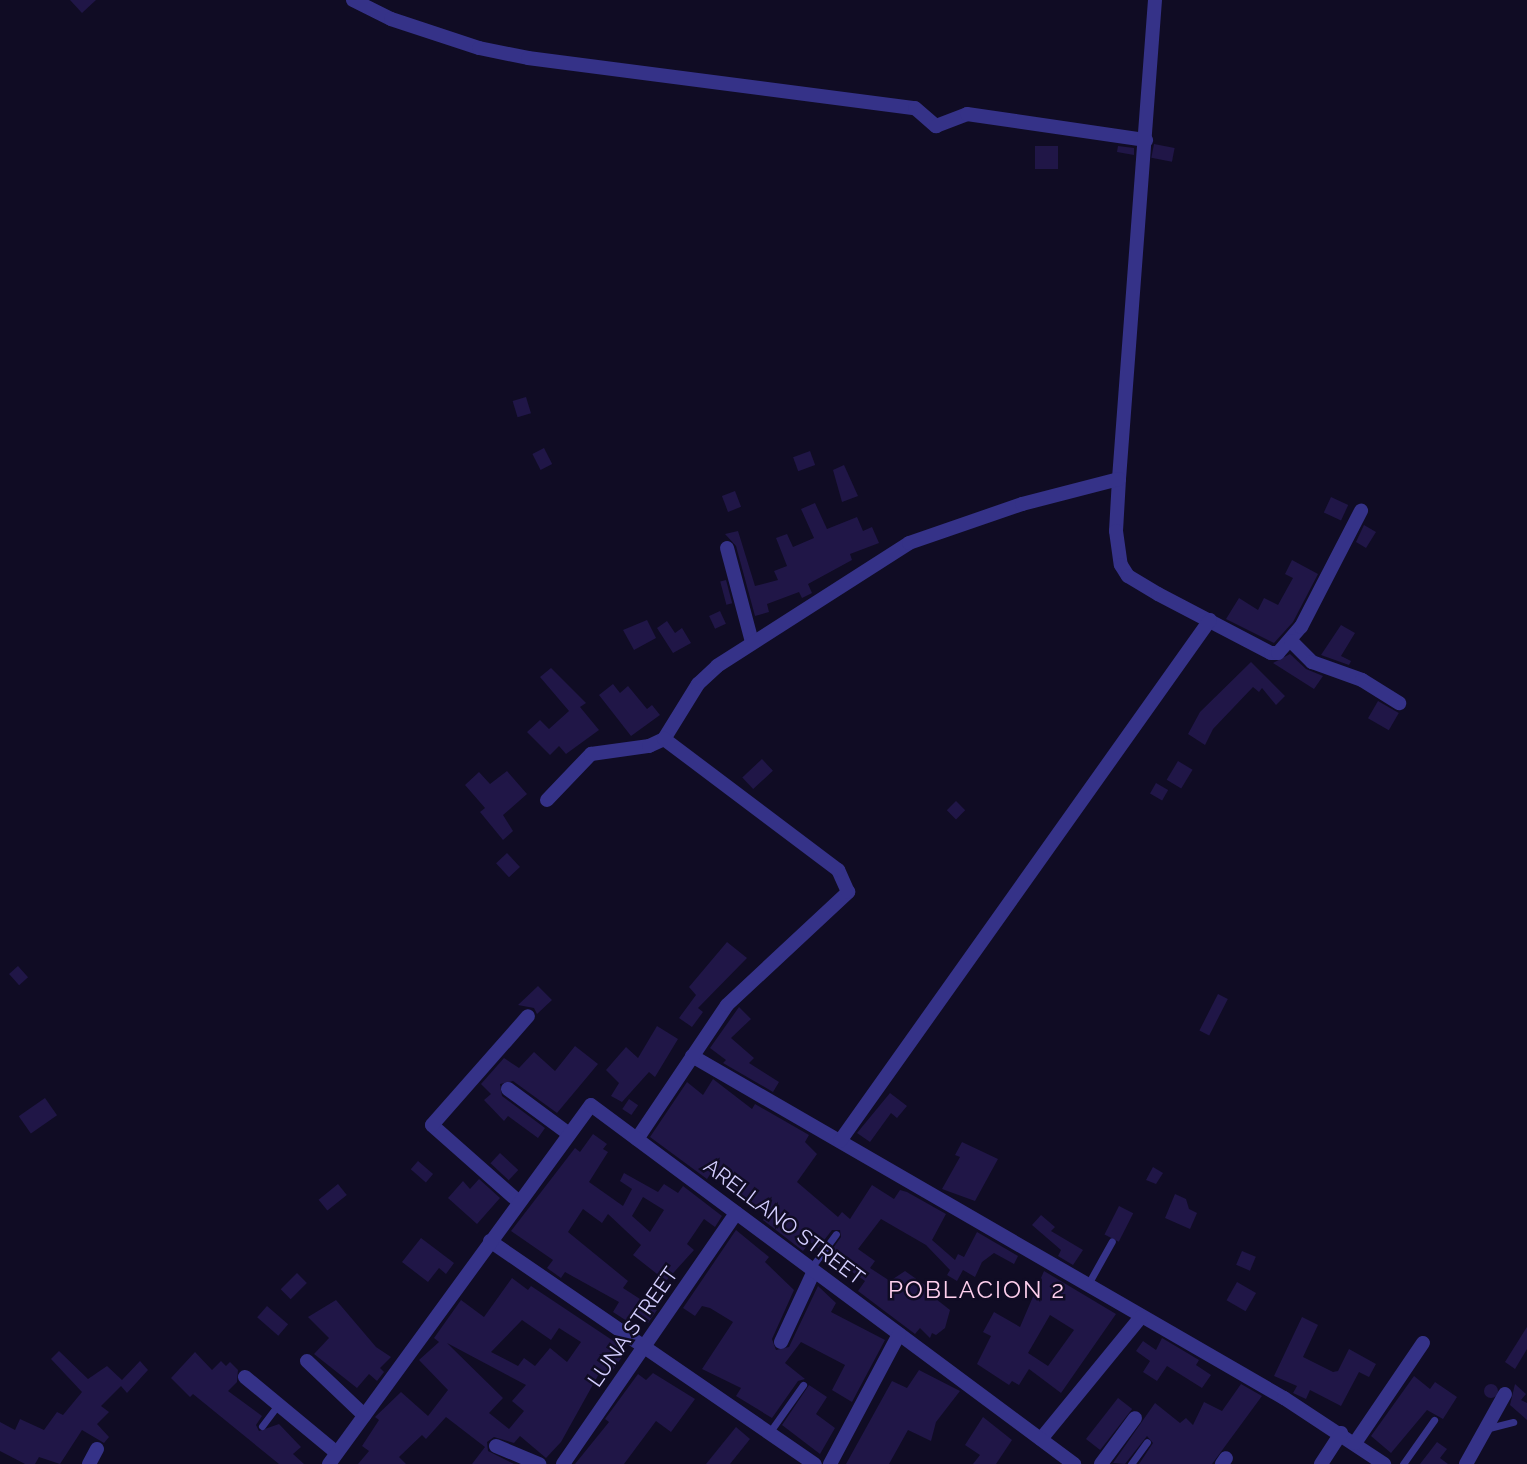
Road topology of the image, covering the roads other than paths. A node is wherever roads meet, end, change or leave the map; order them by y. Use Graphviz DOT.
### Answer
graph roads {
  1 [pos="353,0"];
  2 [pos="1155,0"];
  3 [pos="1146,139"];
  4 [pos="1119,479"];
  5 [pos="1361,511"];
  6 [pos="727,548"];
  7 [pos="1210,620"];
  8 [pos="1291,640"];
  9 [pos="752,642"];
  10 [pos="1399,703"];
  11 [pos="664,739"];
  12 [pos="547,800"];
  13 [pos="528,1016"];
  14 [pos="692,1056"];
  15 [pos="508,1089"];
  16 [pos="569,1134"];
  17 [pos="637,1139"];
  18 [pos="840,1142"];
  19 [pos="519,1202"];
  20 [pos="736,1213"];
  21 [pos="836,1234"];
  22 [pos="490,1241"];
  23 [pos="1112,1241"];
  24 [pos="813,1270"];
  25 [pos="1087,1286"];
  26 [pos="1141,1317"];
  27 [pos="899,1334"];
  28 [pos="781,1342"];
  29 [pos="1423,1343"];
  30 [pos="644,1348"];
  31 [pos="307,1361"];
  32 [pos="245,1377"];
  33 [pos="803,1385"];
  34 [pos="1505,1394"];
  35 [pos="278,1405"];
  36 [pos="365,1415"];
  37 [pos="1135,1418"];
  38 [pos="1434,1420"];
  39 [pos="1513,1422"];
  40 [pos="262,1426"];
  41 [pos="1488,1429"];
  42 [pos="769,1433"];
  43 [pos="1341,1433"];
  44 [pos="1041,1439"];
  45 [pos="1147,1442"];
  46 [pos="1355,1443"];
  47 [pos="496,1446"];
  48 [pos="97,1449"];
  49 [pos="333,1459"];
  50 [pos="89,1464"];
  51 [pos="539,1464"];
  52 [pos="563,1464"];
  53 [pos="814,1464"];
  54 [pos="830,1464"];
  55 [pos="1074,1464"];
  56 [pos="1101,1464"];
  57 [pos="1131,1464"];
  58 [pos="1321,1464"];
  59 [pos="1384,1464"];
  60 [pos="1403,1464"];
  61 [pos="1466,1464"];
  1 -- 3 [label="street"];
  2 -- 3 [label="street"];
  3 -- 4 [label="street"];
  4 -- 7 [label="street"];
  4 -- 9 [label="street"];
  5 -- 8 [label="street"];
  6 -- 9 [label="street"];
  7 -- 8 [label="street"];
  7 -- 18 [label="street"];
  8 -- 10 [label="street"];
  9 -- 11 [label="street"];
  11 -- 12 [label="street"];
  11 -- 14 [label="street"];
  13 -- 19 [label="street"];
  14 -- 17 [label="street"];
  14 -- 18 [label="street"];
  15 -- 16 [label="street"];
  16 -- 17 [label="street, ARELLANO STREET"];
  16 -- 19 [label="street"];
  17 -- 20 [label="street, ARELLANO STREET"];
  18 -- 25 [label="street"];
  19 -- 22 [label="street"];
  20 -- 24 [label="street, ARELLANO STREET"];
  20 -- 30 [label="street, LUNA STREET"];
  21 -- 24 [label="lane"];
  22 -- 30 [label="street"];
  22 -- 36 [label="street"];
  23 -- 25 [label="lane"];
  24 -- 27 [label="street, ARELLANO STREET"];
  24 -- 28 [label="street"];
  25 -- 26 [label="street"];
  26 -- 43 [label="street"];
  26 -- 44 [label="street"];
  27 -- 44 [label="street, ARELLANO STREET"];
  27 -- 54 [label="street"];
  29 -- 46 [label="street"];
  30 -- 42 [label="street"];
  30 -- 52 [label="street, LUNA STREET"];
  31 -- 36 [label="street"];
  32 -- 35 [label="street"];
  33 -- 42 [label="lane"];
  34 -- 41 [label="street"];
  35 -- 40 [label="lane"];
  35 -- 49 [label="street"];
  36 -- 49 [label="street"];
  37 -- 56 [label="street"];
  38 -- 60 [label="lane"];
  39 -- 41 [label="lane"];
  41 -- 61 [label="street"];
  42 -- 53 [label="street"];
  43 -- 46 [label="street"];
  43 -- 58 [label="street"];
  44 -- 55 [label="street, ARELLANO STREET"];
  45 -- 57 [label="lane"];
  46 -- 59 [label="street"];
  47 -- 51 [label="street"];
  48 -- 50 [label="street"];
}
